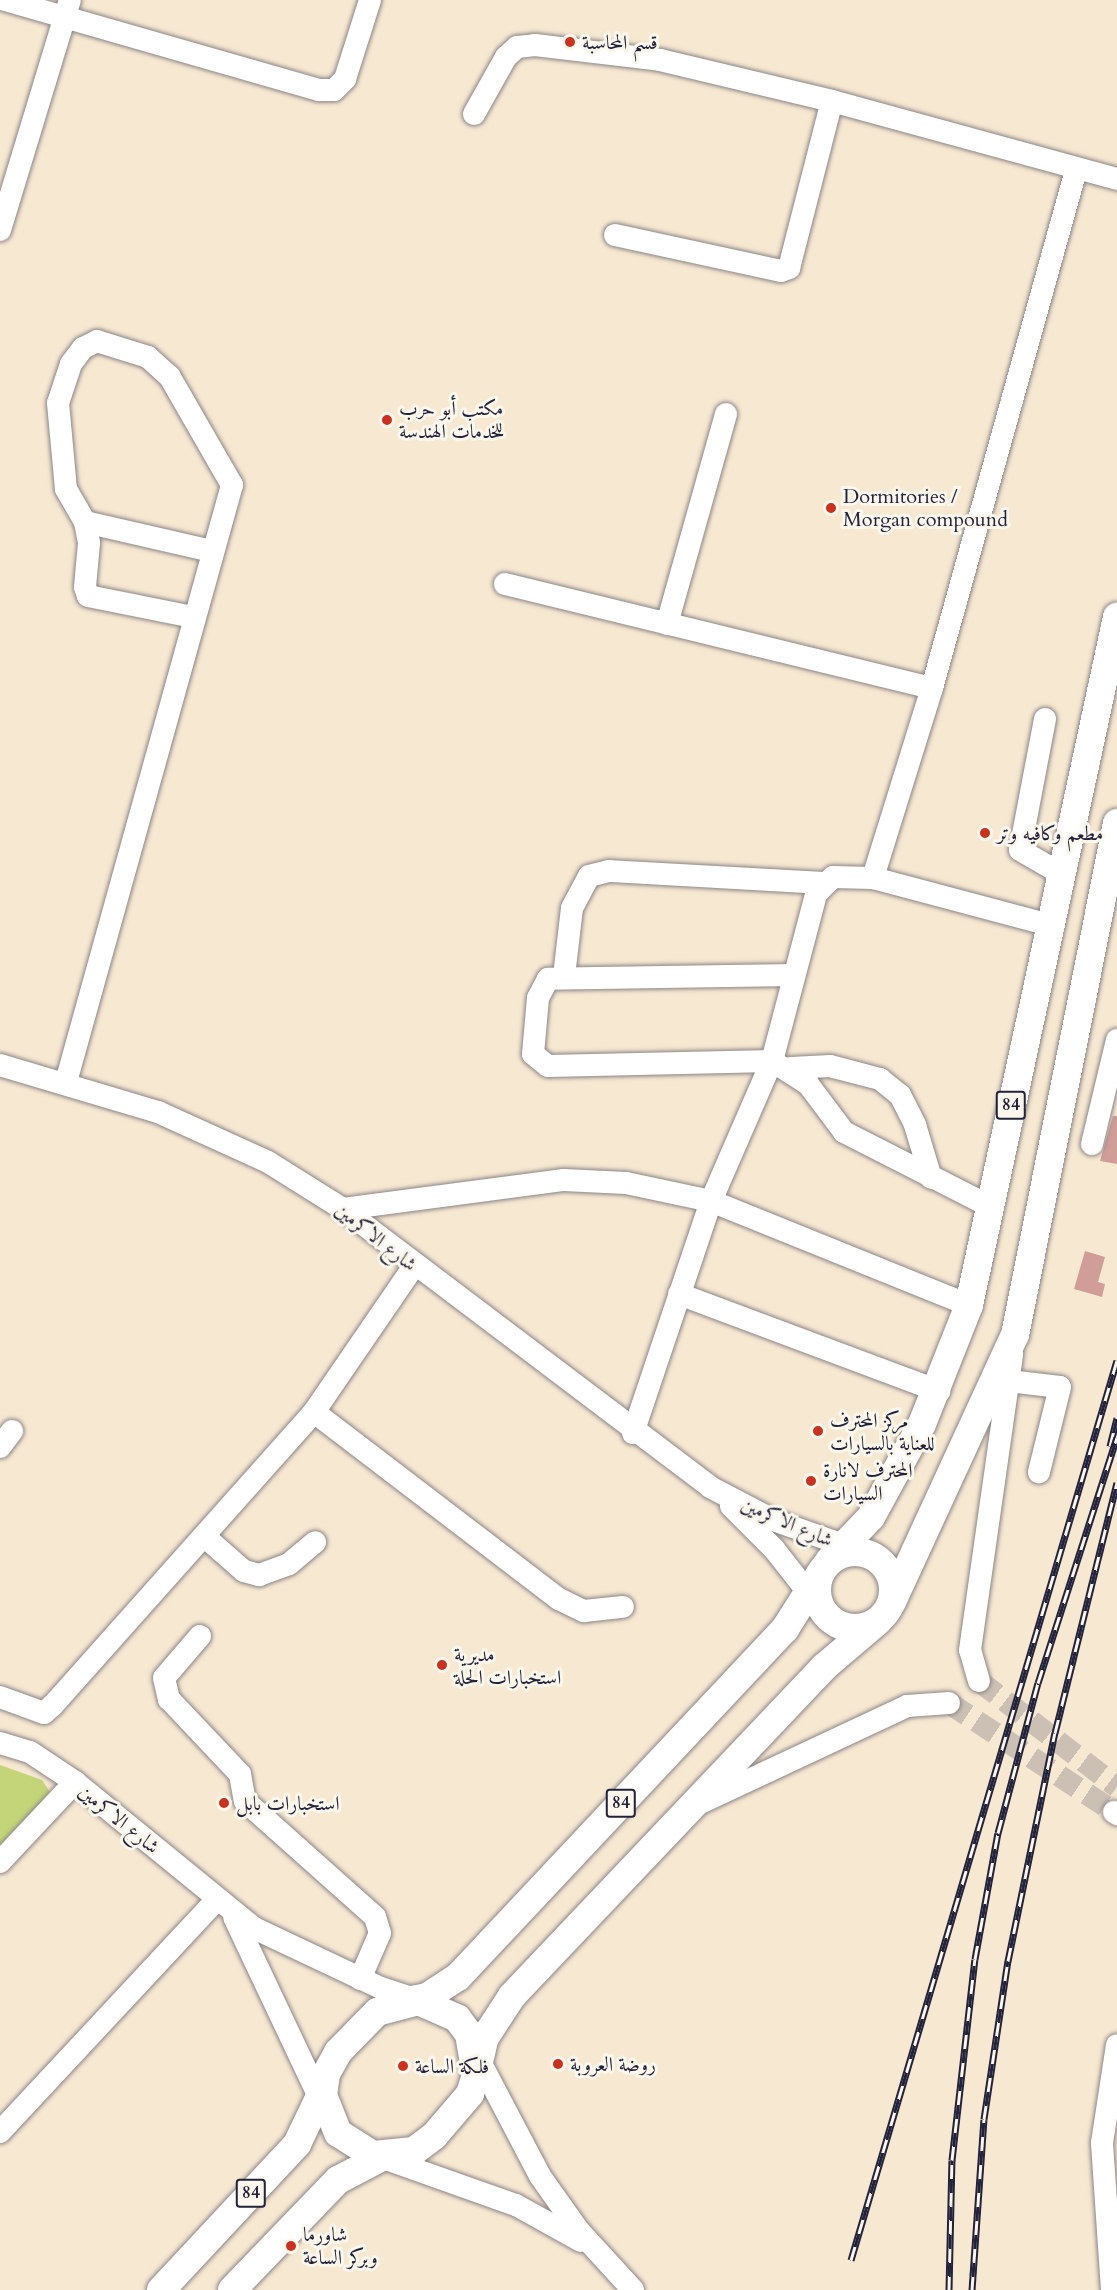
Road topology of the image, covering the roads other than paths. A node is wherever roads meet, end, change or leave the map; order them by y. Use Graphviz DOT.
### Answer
graph roads {
  1 [pos="5,0"];
  2 [pos="370,0"];
  3 [pos="68,9"];
  4 [pos="832,100"];
  5 [pos="474,114"];
  6 [pos="1076,170"];
  7 [pos="1117,179"];
  8 [pos="0,230"];
  9 [pos="615,235"];
  10 [pos="726,414"];
  11 [pos="85,522"];
  12 [pos="212,551"];
  13 [pos="505,584"];
  14 [pos="193,617"];
  15 [pos="1117,617"];
  16 [pos="667,624"];
  17 [pos="932,688"];
  18 [pos="1045,719"];
  19 [pos="1117,823"];
  20 [pos="1067,840"];
  21 [pos="1111,851"];
  22 [pos="1060,873"];
  23 [pos="873,878"];
  24 [pos="822,883"];
  25 [pos="1105,904"];
  26 [pos="1052,915"];
  27 [pos="795,975"];
  28 [pos="564,976"];
  29 [pos="1117,1040"];
  30 [pos="0,1065"];
  31 [pos="781,1065"];
  32 [pos="66,1082"];
  33 [pos="1092,1144"];
  34 [pos="931,1178"];
  35 [pos="711,1201"];
  36 [pos="989,1206"];
  37 [pos="343,1209"];
  38 [pos="414,1266"];
  39 [pos="680,1294"];
  40 [pos="969,1305"];
  41 [pos="1015,1335"];
  42 [pos="1009,1381"];
  43 [pos="939,1391"];
  44 [pos="314,1412"];
  45 [pos="633,1433"];
  46 [pos="1039,1472"];
  47 [pos="710,1487"];
  48 [pos="204,1536"];
  49 [pos="315,1542"];
  50 [pos="832,1573"];
  51 [pos="623,1607"];
  52 [pos="885,1612"];
  53 [pos="200,1636"];
  54 [pos="979,1682"];
  55 [pos="0,1697"];
  56 [pos="949,1703"];
  57 [pos="0,1743"];
  58 [pos="75,1782"];
  59 [pos="692,1807"];
  60 [pos="0,1862"];
  61 [pos="223,1904"];
  62 [pos="360,1979"];
  63 [pos="417,2003"];
  64 [pos="1117,2044"];
  65 [pos="477,2063"];
  66 [pos="324,2100"];
  67 [pos="0,2132"];
  68 [pos="1110,2148"];
  69 [pos="379,2156"];
  70 [pos="596,2250"];
  71 [pos="161,2290"];
  72 [pos="232,2290"];
  73 [pos="633,2290"];
  74 [pos="1112,2290"];
  1 -- 3 [label="street"];
  2 -- 3 [label="street"];
  3 -- 8 [label="street"];
  4 -- 5 [label="street"];
  4 -- 6 [label="street"];
  4 -- 9 [label="street"];
  6 -- 7 [label="street"];
  6 -- 17 [label="street"];
  10 -- 16 [label="street"];
  11 -- 12 [label="street"];
  11 -- 12 [label="street"];
  11 -- 14 [label="street"];
  12 -- 14 [label="street"];
  13 -- 16 [label="street"];
  14 -- 32 [label="street"];
  15 -- 20 [label="main road, 84"];
  16 -- 17 [label="street"];
  17 -- 23 [label="street"];
  18 -- 22 [label="street"];
  19 -- 21 [label="main road, 84"];
  20 -- 21 [label="main road"];
  20 -- 22 [label="main road, 84"];
  21 -- 25 [label="main road, 84"];
  22 -- 26 [label="main road, 84"];
  23 -- 24 [label="street"];
  23 -- 26 [label="street"];
  24 -- 27 [label="street"];
  24 -- 28 [label="street"];
  25 -- 26 [label="main road"];
  25 -- 41 [label="main road, 84"];
  26 -- 36 [label="main road, 84"];
  27 -- 28 [label="street"];
  27 -- 31 [label="street"];
  28 -- 31 [label="street"];
  29 -- 33 [label="street"];
  30 -- 32 [label="street, شارع الاكرمين"];
  31 -- 34 [label="street"];
  31 -- 34 [label="street"];
  31 -- 35 [label="street"];
  32 -- 37 [label="street, شارع الاكرمين"];
  34 -- 36 [label="street"];
  35 -- 37 [label="street"];
  35 -- 39 [label="street"];
  35 -- 40 [label="street"];
  36 -- 40 [label="main road, 84"];
  37 -- 38 [label="street, شارع الاكرمين"];
  38 -- 44 [label="street"];
  38 -- 45 [label="street, شارع الاكرمين"];
  39 -- 43 [label="street"];
  39 -- 45 [label="street"];
  40 -- 43 [label="main road, 84"];
  41 -- 42 [label="street"];
  41 -- 52 [label="main road, 84"];
  42 -- 46 [label="street"];
  42 -- 54 [label="street"];
  43 -- 50 [label="main road, 84"];
  44 -- 48 [label="street"];
  44 -- 51 [label="street"];
  45 -- 47 [label="street, شارع الاكرمين"];
  47 -- 50 [label="street, شارع الاكرمين"];
  47 -- 50 [label="street, شارع الاكرمين"];
  48 -- 49 [label="street"];
  48 -- 55 [label="street"];
  50 -- 52 [label="main road"];
  50 -- 52 [label="main road"];
  50 -- 63 [label="main road, 84"];
  52 -- 59 [label="main road, 84"];
  53 -- 62 [label="street"];
  56 -- 59 [label="street"];
  57 -- 58 [label="street, شارع الاكرمين"];
  58 -- 60 [label="street"];
  58 -- 61 [label="street, شارع الاكرمين"];
  59 -- 65 [label="main road, 84"];
  61 -- 62 [label="street, شارع الاكرمين"];
  61 -- 66 [label="street, شارع الاكرمين"];
  61 -- 67 [label="street"];
  62 -- 63 [label="street, شارع الاكرمين"];
  63 -- 65 [label="main road"];
  63 -- 66 [label="main road, 84"];
  64 -- 68 [label="street"];
  65 -- 69 [label="main road, 84"];
  65 -- 70 [label="street"];
  66 -- 69 [label="main road"];
  66 -- 71 [label="main road, 84"];
  68 -- 74 [label="street"];
  69 -- 70 [label="street"];
  69 -- 72 [label="main road, 84"];
  70 -- 73 [label="street"];
}
